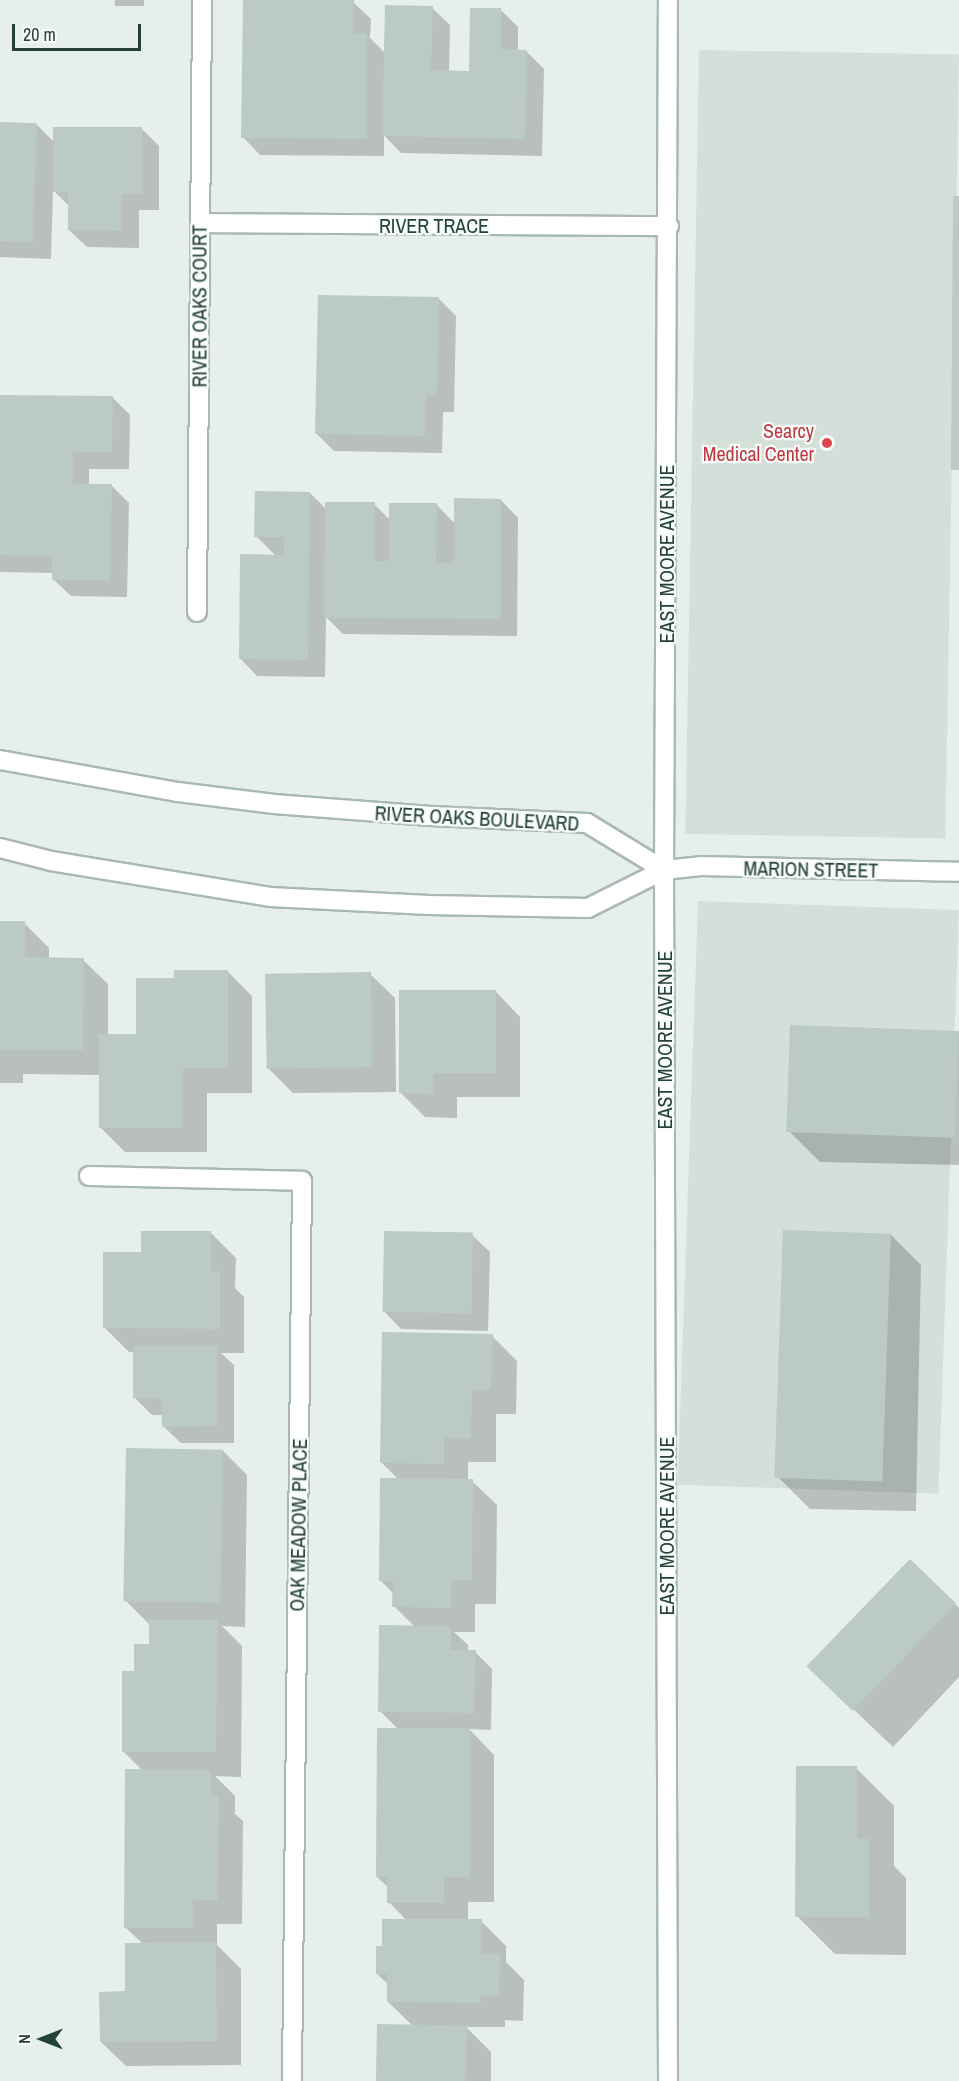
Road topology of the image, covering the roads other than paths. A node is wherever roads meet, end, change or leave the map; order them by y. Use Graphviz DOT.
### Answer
graph roads {
  1 [pos="202,0"];
  2 [pos="668,0"];
  3 [pos="200,223"];
  4 [pos="669,226"];
  5 [pos="196,612"];
  6 [pos="0,760"];
  7 [pos="0,848"];
  8 [pos="664,870"];
  9 [pos="959,872"];
  10 [pos="89,1176"];
  11 [pos="292,2081"];
  12 [pos="668,2081"];
  1 -- 3 [label="street, RIVER OAKS COURT"];
  2 -- 4 [label="street, EAST MOORE AVENUE"];
  3 -- 4 [label="street, RIVER TRACE"];
  3 -- 5 [label="street, RIVER OAKS COURT"];
  4 -- 8 [label="street, EAST MOORE AVENUE"];
  6 -- 8 [label="street, RIVER OAKS BOULEVARD"];
  7 -- 8 [label="street"];
  8 -- 9 [label="street, MARION STREET"];
  8 -- 12 [label="street, EAST MOORE AVENUE"];
  10 -- 11 [label="street, OAK MEADOW PLACE"];
}
